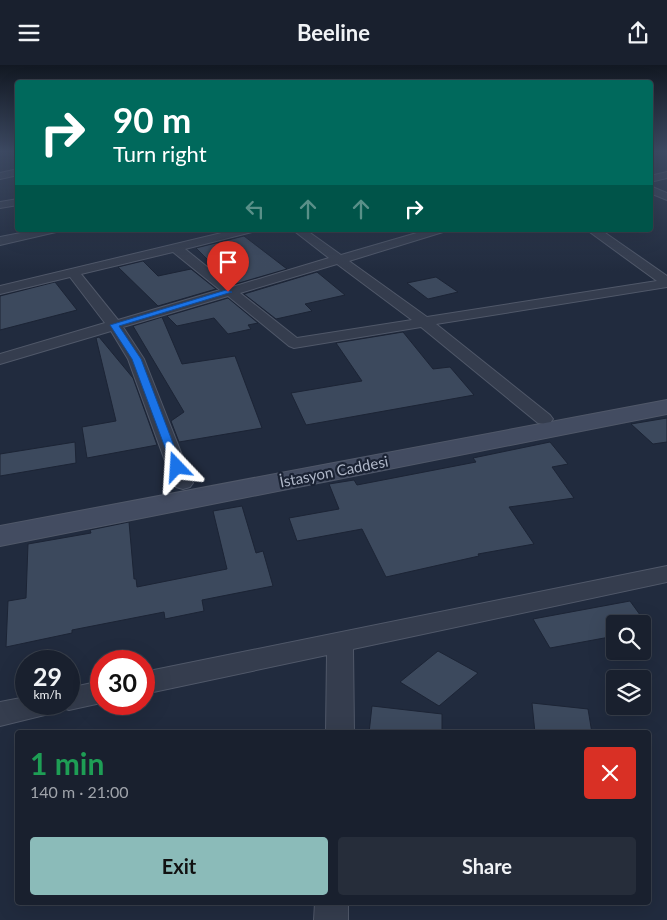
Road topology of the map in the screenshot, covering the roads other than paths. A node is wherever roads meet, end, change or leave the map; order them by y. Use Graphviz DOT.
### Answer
graph roads {
  1 [pos="654,191"];
  2 [pos="667,197"];
  3 [pos="15,202"];
  4 [pos="0,205"];
  5 [pos="43,232"];
  6 [pos="240,232"];
  7 [pos="302,232"];
  8 [pos="429,232"];
  9 [pos="596,232"];
  10 [pos="0,241"];
  11 [pos="176,248"];
  12 [pos="339,259"];
  13 [pos="74,274"];
  14 [pos="667,282"];
  15 [pos="0,290"];
  16 [pos="228,292"];
  17 [pos="424,322"];
  18 [pos="114,325"];
  19 [pos="0,359"];
  20 [pos="667,393"];
  21 [pos="667,407"];
  22 [pos="544,419"];
  23 [pos="183,483"];
  24 [pos="0,518"];
  25 [pos="0,536"];
  26 [pos="667,574"];
  27 [pos="340,641"];
  28 [pos="155,681"];
  29 [pos="15,711"];
  30 [pos="0,714"];
  31 [pos="340,730"];
  32 [pos="332,905"];
  33 [pos="331,920"];
  1 -- 2 [label="street"];
  3 -- 4 [label="street"];
  5 -- 10 [label="street"];
  6 -- 11 [label="street"];
  7 -- 12 [label="street"];
  8 -- 12 [label="street"];
  9 -- 14 [label="street"];
  11 -- 13 [label="street"];
  11 -- 16 [label="street"];
  12 -- 16 [label="street"];
  12 -- 17 [label="street"];
  13 -- 15 [label="street"];
  13 -- 18 [label="street"];
  14 -- 17 [label="street"];
  16 -- 17 [label="street"];
  16 -- 18 [label="street"];
  17 -- 22 [label="street"];
  18 -- 19 [label="street"];
  18 -- 23 [label="street"];
  20 -- 22 [label="main road"];
  21 -- 25 [label="main road, İstasyon Caddesi"];
  22 -- 23 [label="main road"];
  23 -- 24 [label="main road"];
  26 -- 27 [label="street"];
  27 -- 28 [label="street"];
  27 -- 31 [label="street"];
  29 -- 30 [label="street"];
  32 -- 33 [label="street"];
}
